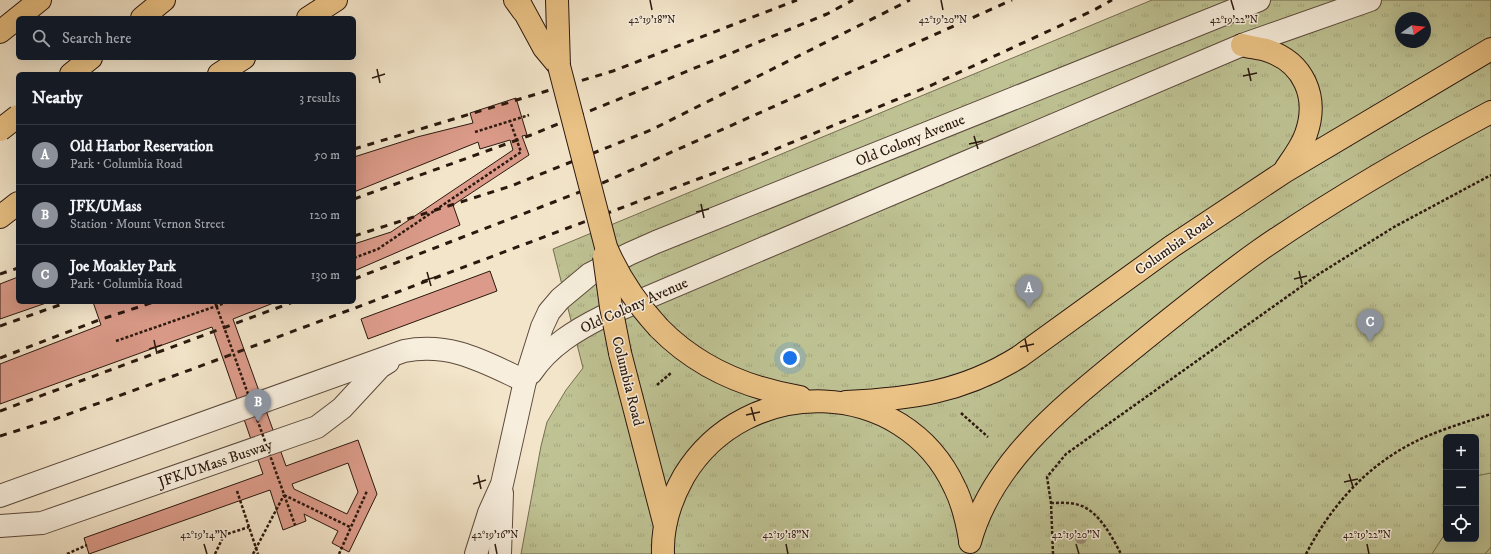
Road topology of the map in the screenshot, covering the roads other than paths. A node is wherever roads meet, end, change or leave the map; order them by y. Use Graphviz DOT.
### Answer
graph roads {
  1 [pos="40,0"];
  2 [pos="164,0"];
  3 [pos="336,0"];
  4 [pos="557,0"];
  5 [pos="1259,0"];
  6 [pos="1370,0"];
  7 [pos="519,4"];
  8 [pos="20,16"];
  9 [pos="144,16"];
  10 [pos="311,16"];
  11 [pos="16,19"];
  12 [pos="0,32"];
  13 [pos="1242,45"];
  14 [pos="1491,49"];
  15 [pos="88,60"];
  16 [pos="241,60"];
  17 [pos="559,66"];
  18 [pos="74,72"];
  19 [pos="222,72"];
  20 [pos="1491,112"];
  21 [pos="16,118"];
  22 [pos="0,130"];
  23 [pos="1284,172"];
  24 [pos="16,205"];
  25 [pos="0,217"];
  26 [pos="602,233"];
  27 [pos="404,351"];
  28 [pos="525,381"];
  29 [pos="819,400"];
  30 [pos="846,402"];
  31 [pos="502,484"];
  32 [pos="0,496"];
  33 [pos="0,526"];
  34 [pos="663,543"];
  35 [pos="970,548"];
  36 [pos="476,554"];
  37 [pos="500,554"];
  1 -- 8 [label="main road"];
  2 -- 9 [label="main road"];
  3 -- 10 [label="main road"];
  4 -- 17 [label="main road, Columbia Road"];
  5 -- 28 [label="street, Old Colony Avenue"];
  6 -- 13 [label="street, Old Colony Avenue"];
  7 -- 17 [label="main road, Columbia Road"];
  11 -- 12 [label="main road"];
  13 -- 23 [label="main road"];
  13 -- 28 [label="street, Old Colony Avenue"];
  14 -- 23 [label="main road, Columbia Road"];
  15 -- 18 [label="main road"];
  16 -- 19 [label="main road"];
  17 -- 26 [label="main road, Columbia Road, bridge"];
  20 -- 35 [label="main road"];
  21 -- 22 [label="main road, bridge"];
  23 -- 30 [label="main road, Columbia Road"];
  24 -- 25 [label="main road"];
  26 -- 29 [label="main road, Columbia Road, bridge"];
  26 -- 34 [label="main road, Columbia Road, bridge"];
  27 -- 28 [label="street, JFK/UMass Busway"];
  27 -- 32 [label="street, JFK/UMass Busway"];
  27 -- 33 [label="street, JFK/UMass Busway"];
  28 -- 31 [label="street"];
  29 -- 30 [label="main road"];
  29 -- 34 [label="main road"];
  30 -- 35 [label="main road"];
  31 -- 36 [label="street"];
  31 -- 37 [label="street"];
}
